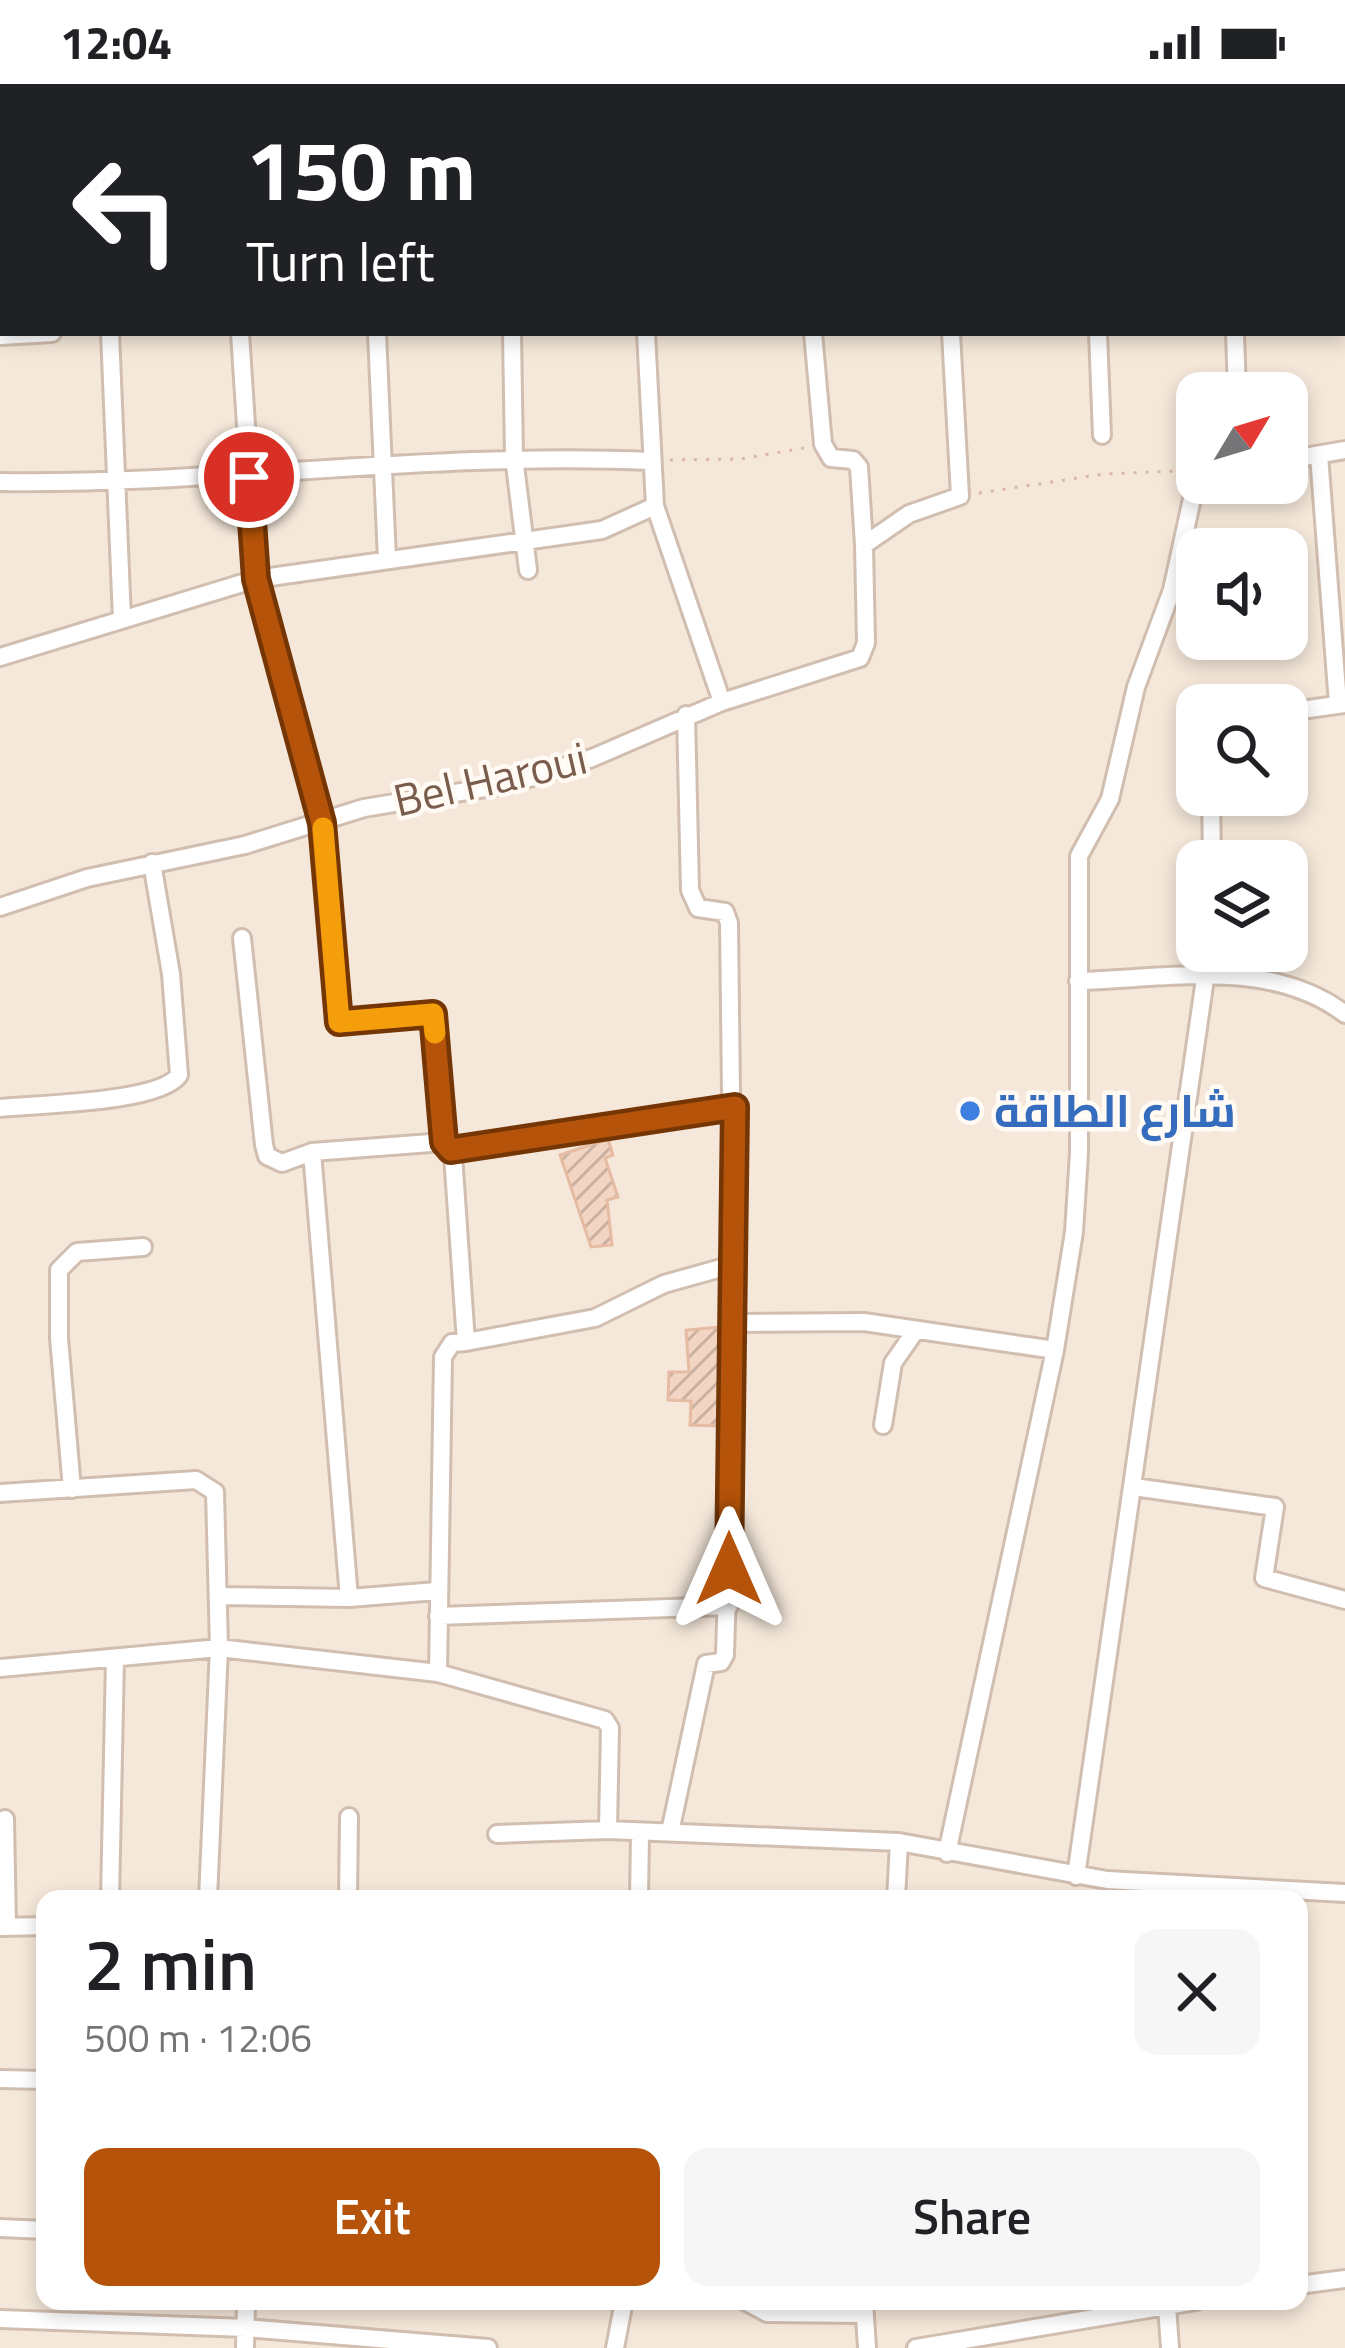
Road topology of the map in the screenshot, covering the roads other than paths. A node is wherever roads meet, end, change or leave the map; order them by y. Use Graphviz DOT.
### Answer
graph roads {
  1 [pos="110,336"];
  2 [pos="240,336"];
  3 [pos="377,336"];
  4 [pos="512,336"];
  5 [pos="646,336"];
  6 [pos="813,336"];
  7 [pos="951,336"];
  8 [pos="1098,336"];
  9 [pos="1235,336"];
  10 [pos="1236,372"];
  11 [pos="1102,435"];
  12 [pos="1345,451"];
  13 [pos="1318,455"];
  14 [pos="514,457"];
  15 [pos="1308,457"];
  16 [pos="651,461"];
  17 [pos="383,467"];
  18 [pos="249,477"];
  19 [pos="0,482"];
  20 [pos="115,483"];
  21 [pos="1190,504"];
  22 [pos="655,506"];
  23 [pos="524,537"];
  24 [pos="864,545"];
  25 [pos="387,560"];
  26 [pos="529,570"];
  27 [pos="256,579"];
  28 [pos="122,619"];
  29 [pos="0,657"];
  30 [pos="722,702"];
  31 [pos="1341,704"];
  32 [pos="1308,709"];
  33 [pos="686,715"];
  34 [pos="322,823"];
  35 [pos="152,863"];
  36 [pos="0,907"];
  37 [pos="242,938"];
  38 [pos="1205,972"];
  39 [pos="1204,978"];
  40 [pos="1078,981"];
  41 [pos="1345,1014"];
  42 [pos="735,1107"];
  43 [pos="0,1108"];
  44 [pos="447,1146"];
  45 [pos="312,1152"];
  46 [pos="143,1247"];
  47 [pos="732,1265"];
  48 [pos="733,1323"];
  49 [pos="916,1330"];
  50 [pos="466,1342"];
  51 [pos="1055,1350"];
  52 [pos="884,1425"];
  53 [pos="1134,1487"];
  54 [pos="72,1489"];
  55 [pos="0,1493"];
  56 [pos="437,1591"];
  57 [pos="219,1596"];
  58 [pos="349,1598"];
  59 [pos="1345,1600"];
  60 [pos="729,1606"];
  61 [pos="438,1616"];
  62 [pos="219,1648"];
  63 [pos="115,1658"];
  64 [pos="0,1668"];
  65 [pos="438,1673"];
  66 [pos="349,1817"];
  67 [pos="5,1819"];
  68 [pos="608,1830"];
  69 [pos="670,1832"];
  70 [pos="640,1833"];
  71 [pos="497,1834"];
  72 [pos="899,1842"];
  73 [pos="946,1853"];
  74 [pos="1076,1876"];
  75 [pos="1106,1889"];
  76 [pos="110,1890"];
  77 [pos="208,1890"];
  78 [pos="349,1890"];
  79 [pos="639,1890"];
  80 [pos="896,1890"];
  81 [pos="1166,1890"];
  82 [pos="1308,1892"];
  83 [pos="1345,1893"];
  84 [pos="36,1926"];
  85 [pos="3,1927"];
  86 [pos="0,2079"];
  87 [pos="36,2080"];
  88 [pos="0,2228"];
  89 [pos="36,2230"];
  90 [pos="1345,2279"];
  91 [pos="1308,2284"];
  92 [pos="246,2310"];
  93 [pos="622,2310"];
  94 [pos="760,2310"];
  95 [pos="831,2310"];
  96 [pos="864,2310"];
  97 [pos="1100,2310"];
  98 [pos="1167,2310"];
  99 [pos="0,2319"];
  100 [pos="246,2328"];
  101 [pos="245,2348"];
  102 [pos="488,2348"];
  103 [pos="615,2348"];
  104 [pos="867,2348"];
  105 [pos="916,2348"];
  106 [pos="1171,2348"];
  1 -- 20 [label="street"];
  2 -- 18 [label="street"];
  3 -- 17 [label="street"];
  4 -- 14 [label="street"];
  5 -- 16 [label="street"];
  6 -- 24 [label="street"];
  7 -- 24 [label="street"];
  8 -- 11 [label="street"];
  9 -- 10 [label="street"];
  12 -- 13 [label="street"];
  13 -- 15 [label="street"];
  13 -- 31 [label="street"];
  14 -- 16 [label="street"];
  14 -- 17 [label="street"];
  14 -- 23 [label="street"];
  16 -- 22 [label="street"];
  17 -- 18 [label="street"];
  17 -- 25 [label="street"];
  18 -- 20 [label="street"];
  18 -- 27 [label="street"];
  19 -- 20 [label="street"];
  20 -- 28 [label="street"];
  21 -- 40 [label="street"];
  22 -- 23 [label="street"];
  22 -- 30 [label="street"];
  23 -- 25 [label="street"];
  23 -- 26 [label="street"];
  24 -- 30 [label="street, Bel Haroui"];
  25 -- 27 [label="street"];
  27 -- 28 [label="street"];
  27 -- 34 [label="street"];
  28 -- 29 [label="street"];
  30 -- 33 [label="street, Bel Haroui"];
  31 -- 32 [label="street"];
  33 -- 34 [label="street, Bel Haroui"];
  33 -- 42 [label="street"];
  34 -- 35 [label="street, Bel Haroui"];
  34 -- 44 [label="street"];
  35 -- 36 [label="street, Bel Haroui"];
  35 -- 43 [label="street"];
  37 -- 45 [label="street"];
  38 -- 39 [label="street"];
  39 -- 40 [label="street"];
  39 -- 41 [label="street"];
  39 -- 53 [label="street"];
  40 -- 51 [label="street"];
  42 -- 44 [label="street"];
  42 -- 47 [label="street"];
  44 -- 45 [label="street"];
  44 -- 50 [label="street"];
  45 -- 58 [label="street"];
  46 -- 54 [label="street"];
  47 -- 48 [label="street"];
  47 -- 50 [label="street"];
  48 -- 49 [label="street"];
  48 -- 60 [label="street"];
  49 -- 51 [label="street"];
  49 -- 52 [label="street"];
  50 -- 56 [label="street"];
  51 -- 73 [label="street"];
  53 -- 59 [label="street"];
  53 -- 74 [label="street"];
  54 -- 55 [label="street"];
  54 -- 57 [label="street"];
  56 -- 58 [label="street"];
  56 -- 61 [label="street"];
  57 -- 58 [label="street"];
  57 -- 62 [label="street"];
  60 -- 61 [label="street"];
  60 -- 69 [label="street"];
  61 -- 65 [label="street"];
  62 -- 63 [label="street"];
  62 -- 65 [label="street"];
  62 -- 77 [label="street"];
  63 -- 64 [label="street"];
  63 -- 76 [label="street"];
  65 -- 68 [label="street"];
  66 -- 78 [label="street"];
  67 -- 85 [label="street"];
  68 -- 70 [label="street"];
  68 -- 71 [label="street"];
  69 -- 70 [label="street"];
  69 -- 72 [label="street"];
  70 -- 79 [label="street"];
  72 -- 73 [label="street"];
  72 -- 80 [label="street"];
  73 -- 74 [label="street"];
  74 -- 75 [label="street"];
  75 -- 81 [label="street"];
  82 -- 83 [label="street"];
  84 -- 85 [label="street"];
  86 -- 87 [label="street"];
  88 -- 89 [label="street"];
  90 -- 91 [label="street"];
  92 -- 100 [label="street"];
  93 -- 103 [label="street"];
  94 -- 95 [label="street"];
  96 -- 104 [label="street"];
  97 -- 105 [label="street"];
  98 -- 106 [label="street"];
  99 -- 100 [label="street"];
  100 -- 101 [label="street"];
  100 -- 102 [label="street"];
}
